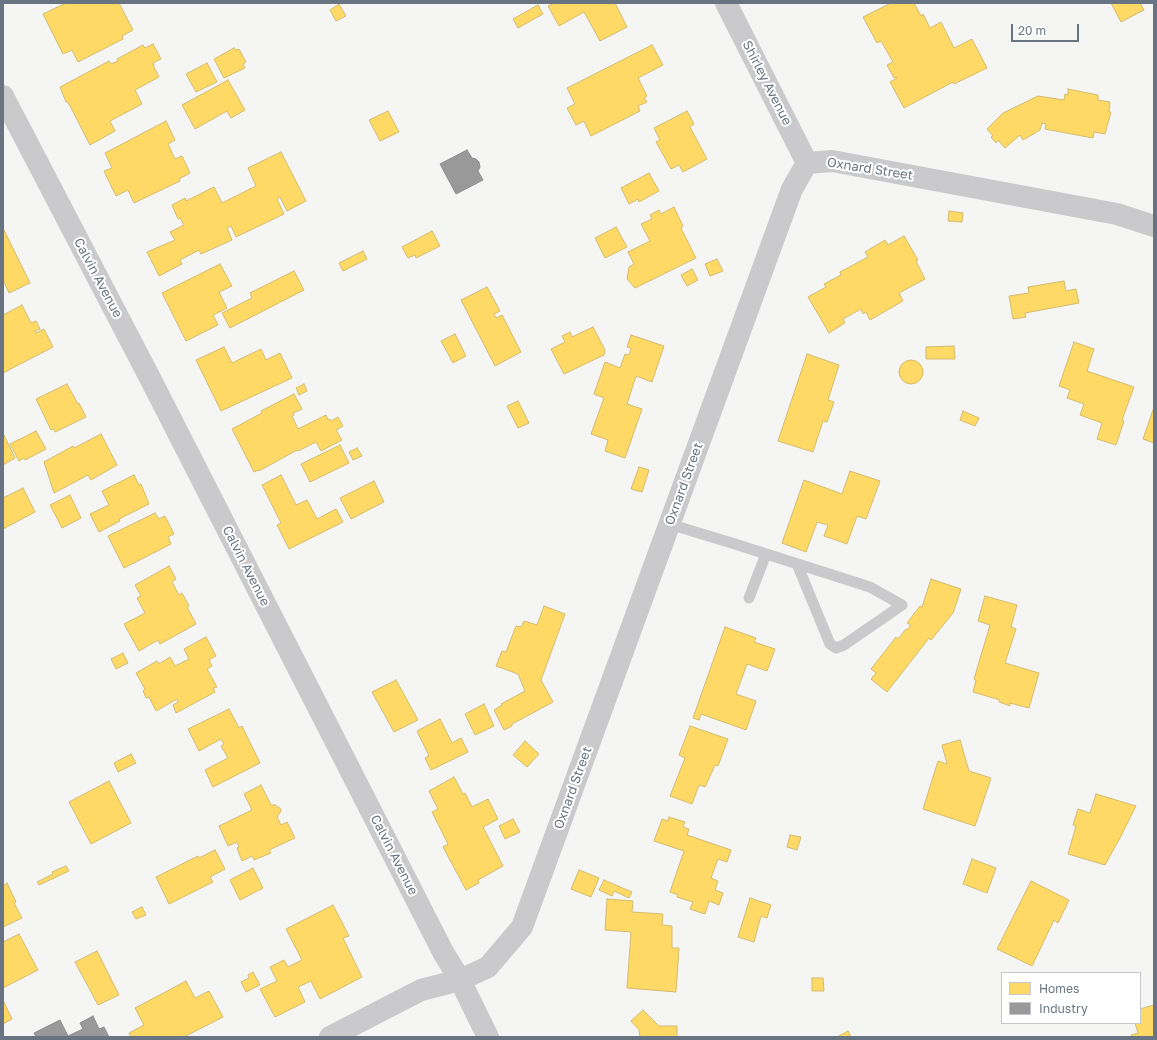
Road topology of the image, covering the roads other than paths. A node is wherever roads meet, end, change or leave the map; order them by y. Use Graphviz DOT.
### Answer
graph roads {
  1 [pos="726,3"];
  2 [pos="3,96"];
  3 [pos="807,163"];
  4 [pos="1154,226"];
  5 [pos="669,524"];
  6 [pos="766,554"];
  7 [pos="798,564"];
  8 [pos="749,598"];
  9 [pos="460,980"];
  10 [pos="330,1037"];
  11 [pos="488,1037"];
  1 -- 3 [label="street, Shirley Avenue"];
  2 -- 9 [label="street, Calvin Avenue"];
  3 -- 4 [label="street, Oxnard Street"];
  3 -- 5 [label="street, Oxnard Street"];
  5 -- 6 [label="lane"];
  5 -- 9 [label="street, Oxnard Street"];
  6 -- 7 [label="lane"];
  6 -- 8 [label="lane"];
  7 -- 7 [label="lane"];
  9 -- 10 [label="street, Oxnard Street"];
  9 -- 11 [label="street, Calvin Avenue"];
}
